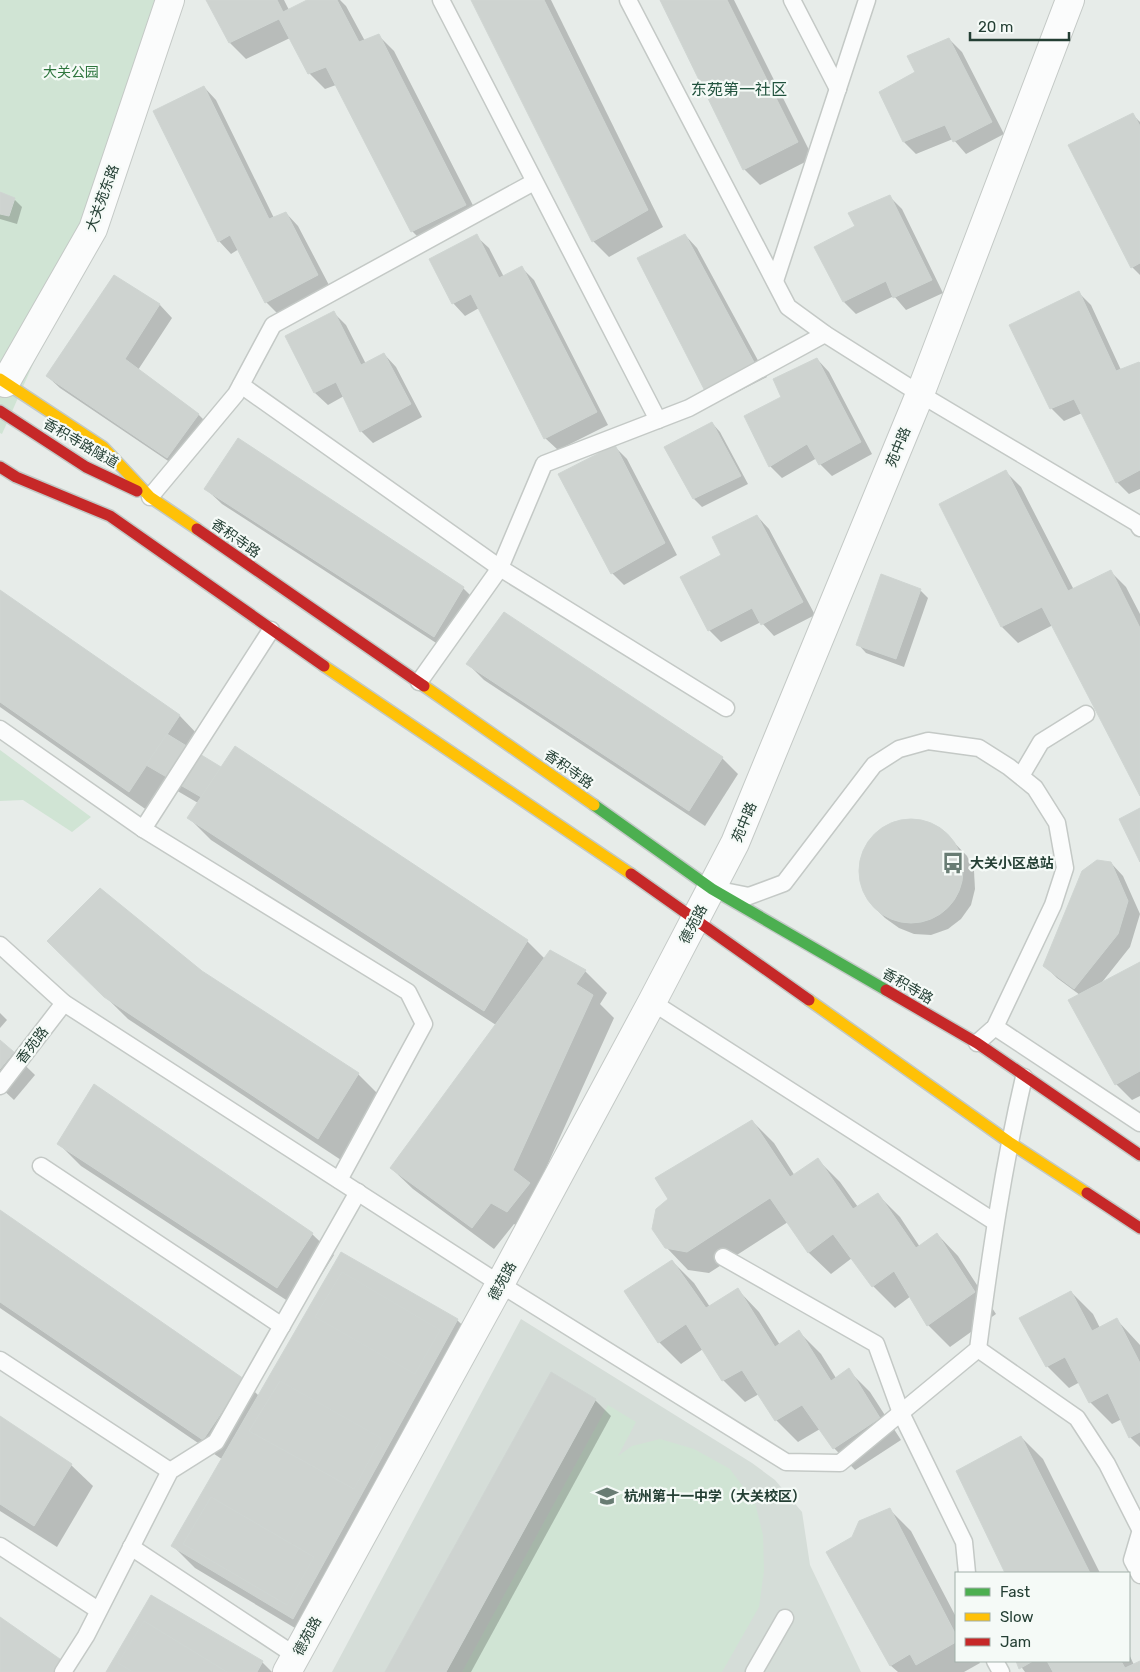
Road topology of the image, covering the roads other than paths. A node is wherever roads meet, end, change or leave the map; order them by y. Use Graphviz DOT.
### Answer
graph roads {
  1 [pos="170,0"];
  2 [pos="441,0"];
  3 [pos="628,0"];
  4 [pos="792,0"];
  5 [pos="867,0"];
  6 [pos="1070,0"];
  7 [pos="838,89"];
  8 [pos="534,182"];
  9 [pos="775,281"];
  10 [pos="826,334"];
  11 [pos="2,381"];
  12 [pos="241,385"];
  13 [pos="920,394"];
  14 [pos="0,411"];
  15 [pos="658,420"];
  16 [pos="0,467"];
  17 [pos="93,497"];
  18 [pos="150,497"];
  19 [pos="110,516"];
  20 [pos="1139,525"];
  21 [pos="500,568"];
  22 [pos="272,630"];
  23 [pos="419,682"];
  24 [pos="726,708"];
  25 [pos="1086,714"];
  26 [pos="0,729"];
  27 [pos="1021,776"];
  28 [pos="142,829"];
  29 [pos="712,889"];
  30 [pos="695,918"];
  31 [pos="0,945"];
  32 [pos="652,1002"];
  33 [pos="64,1003"];
  34 [pos="995,1027"];
  35 [pos="977,1043"];
  36 [pos="1024,1077"];
  37 [pos="0,1086"];
  38 [pos="1140,1123"];
  39 [pos="1009,1142"];
  40 [pos="1140,1155"];
  41 [pos="41,1166"];
  42 [pos="338,1180"];
  43 [pos="358,1192"];
  44 [pos="995,1222"];
  45 [pos="1140,1228"];
  46 [pos="722,1257"];
  47 [pos="500,1284"];
  48 [pos="282,1326"];
  49 [pos="978,1349"];
  50 [pos="0,1360"];
  51 [pos="901,1413"];
  52 [pos="170,1471"];
  53 [pos="1140,1529"];
  54 [pos="1140,1533"];
  55 [pos="0,1546"];
  56 [pos="131,1547"];
  57 [pos="967,1572"];
  58 [pos="1140,1575"];
  59 [pos="98,1610"];
  60 [pos="785,1618"];
  61 [pos="291,1664"];
  62 [pos="63,1672"];
  63 [pos="754,1672"];
  1 -- 11 [label="street, 大关苑东路"];
  2 -- 8 [label="lane"];
  3 -- 9 [label="lane"];
  4 -- 7 [label="lane"];
  5 -- 7 [label="lane"];
  6 -- 13 [label="street, 苑中路"];
  7 -- 9 [label="lane"];
  8 -- 12 [label="lane"];
  8 -- 15 [label="lane"];
  9 -- 10 [label="lane"];
  10 -- 13 [label="lane"];
  10 -- 15 [label="lane"];
  11 -- 18 [label="main road, 香积寺路"];
  12 -- 18 [label="lane"];
  12 -- 21 [label="lane"];
  13 -- 20 [label="lane"];
  13 -- 29 [label="street, 苑中路"];
  14 -- 18 [label="main road, 香积寺路隧道"];
  15 -- 21 [label="lane"];
  16 -- 19 [label="main road"];
  17 -- 19 [label="main road"];
  18 -- 23 [label="main road, 香积寺路"];
  19 -- 22 [label="main road"];
  21 -- 23 [label="lane"];
  21 -- 24 [label="lane"];
  22 -- 28 [label="lane"];
  22 -- 30 [label="main road"];
  23 -- 29 [label="main road, 香积寺路"];
  25 -- 27 [label="lane"];
  26 -- 28 [label="lane"];
  27 -- 29 [label="lane"];
  27 -- 34 [label="lane"];
  28 -- 42 [label="lane"];
  29 -- 30 [label="street, 德苑路"];
  29 -- 35 [label="main road, 香积寺路"];
  30 -- 32 [label="street, 德苑路"];
  30 -- 39 [label="main road"];
  31 -- 33 [label="lane"];
  32 -- 44 [label="lane"];
  32 -- 47 [label="street, 德苑路"];
  33 -- 37 [label="lane, 香苑路"];
  33 -- 42 [label="lane"];
  34 -- 35 [label="lane"];
  34 -- 38 [label="lane"];
  35 -- 36 [label="main road, 香积寺路"];
  36 -- 39 [label="lane"];
  36 -- 40 [label="main road, 香积寺路"];
  39 -- 44 [label="lane"];
  39 -- 45 [label="main road"];
  41 -- 48 [label="lane"];
  42 -- 43 [label="lane"];
  43 -- 47 [label="lane"];
  43 -- 48 [label="lane"];
  44 -- 49 [label="lane"];
  46 -- 51 [label="lane"];
  47 -- 51 [label="lane"];
  47 -- 61 [label="street, 德苑路"];
  48 -- 52 [label="lane"];
  49 -- 51 [label="lane"];
  49 -- 53 [label="lane"];
  50 -- 52 [label="lane"];
  51 -- 57 [label="lane"];
  52 -- 56 [label="lane"];
  54 -- 58 [label="lane"];
  55 -- 59 [label="lane"];
  56 -- 59 [label="lane"];
  56 -- 61 [label="lane"];
  59 -- 62 [label="lane"];
  60 -- 63 [label="lane"];
}
